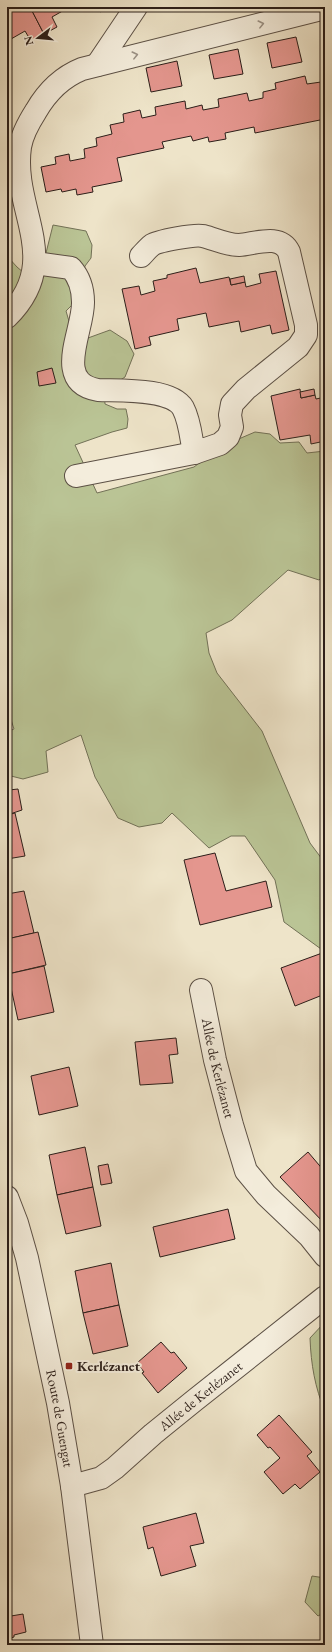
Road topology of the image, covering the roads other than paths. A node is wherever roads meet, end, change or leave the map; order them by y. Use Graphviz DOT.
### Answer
graph roads {
  1 [pos="136,7"];
  2 [pos="325,8"];
  3 [pos="97,65"];
  4 [pos="141,256"];
  5 [pos="35,263"];
  6 [pos="7,317"];
  7 [pos="194,452"];
  8 [pos="76,476"];
  9 [pos="201,990"];
  10 [pos="7,1197"];
  11 [pos="325,1256"];
  12 [pos="325,1297"];
  13 [pos="72,1486"];
  14 [pos="92,1645"];
  1 -- 3 [label="street"];
  3 -- 2 [label="street, one-way"];
  3 -- 5 [label="street"];
  4 -- 7 [label="street"];
  5 -- 6 [label="street"];
  5 -- 7 [label="street"];
  7 -- 8 [label="street"];
  9 -- 11 [label="street, Allée de Kerlézanet"];
  10 -- 13 [label="street, Route de Guengat"];
  12 -- 13 [label="street, Allée de Kerlézanet"];
  13 -- 14 [label="street, Route de Guengat"];
}
